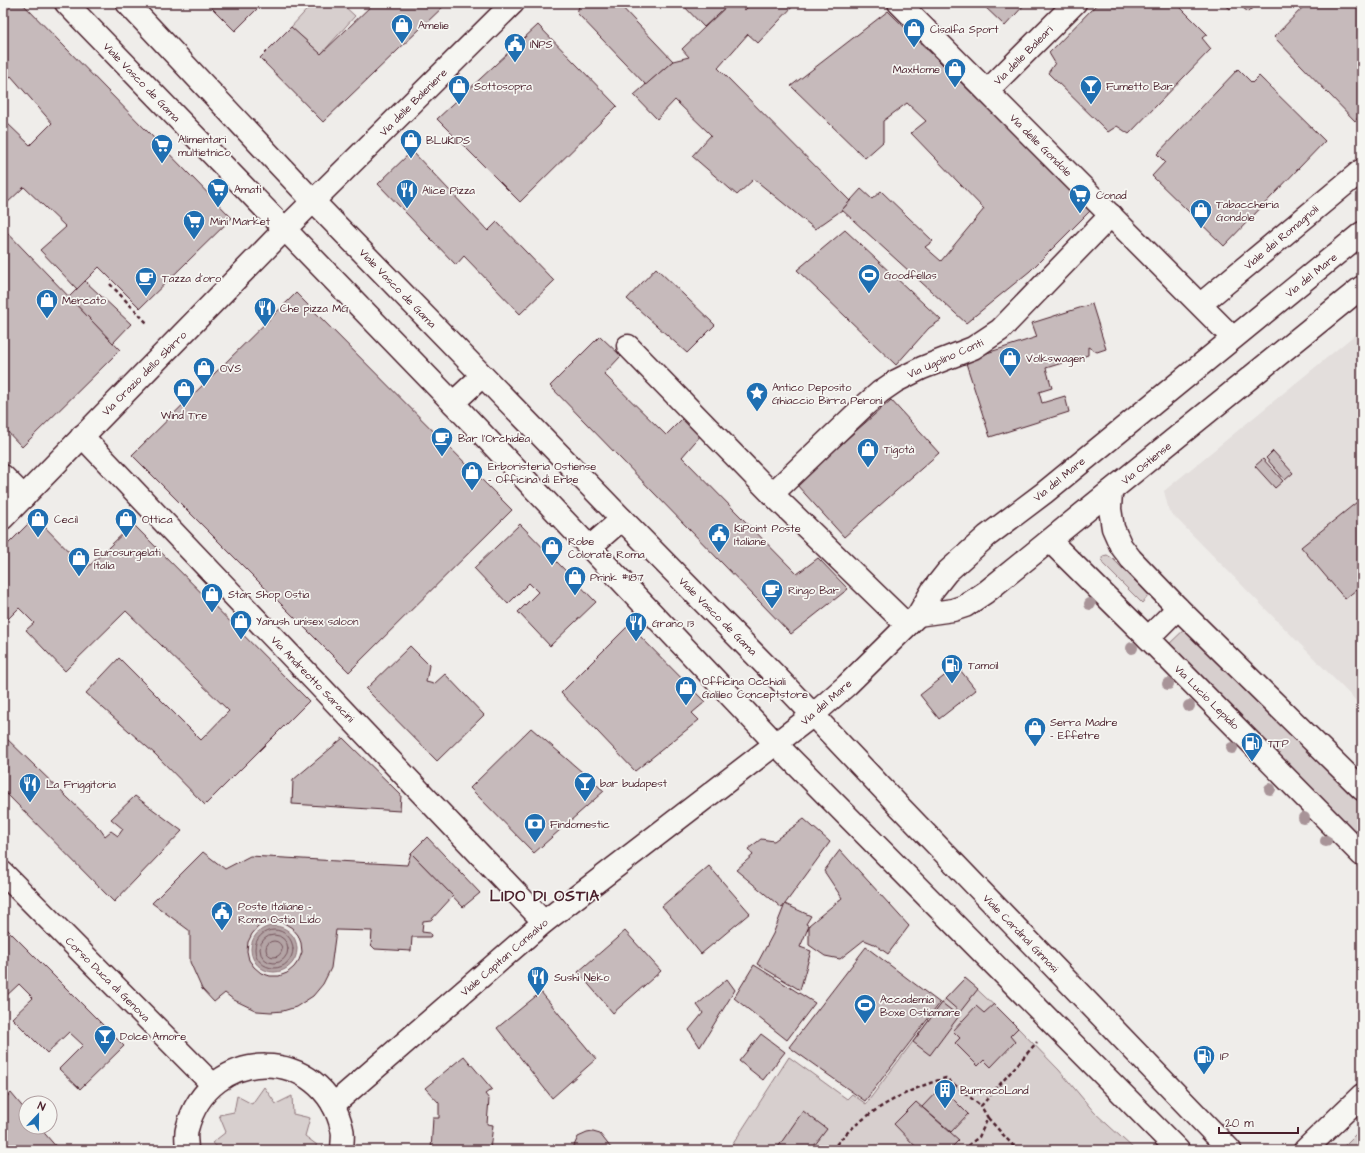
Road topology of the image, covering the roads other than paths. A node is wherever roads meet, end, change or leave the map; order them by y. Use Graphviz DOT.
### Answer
graph roads {
  1 [pos="66,3"];
  2 [pos="127,3"];
  3 [pos="513,3"];
  4 [pos="899,3"];
  5 [pos="1075,3"];
  6 [pos="987,91"];
  7 [pos="1362,170"];
  8 [pos="313,201"];
  9 [pos="1111,215"];
  10 [pos="285,229"];
  11 [pos="1362,233"];
  12 [pos="1362,287"];
  13 [pos="1201,304"];
  14 [pos="1233,338"];
  15 [pos="628,346"];
  16 [pos="482,376"];
  17 [pos="453,403"];
  18 [pos="82,436"];
  19 [pos="3,476"];
  20 [pos="1111,491"];
  21 [pos="772,494"];
  22 [pos="24,497"];
  23 [pos="3,518"];
  24 [pos="622,519"];
  25 [pos="1050,541"];
  26 [pos="590,547"];
  27 [pos="1178,608"];
  28 [pos="913,620"];
  29 [pos="1148,638"];
  30 [pos="813,715"];
  31 [pos="775,743"];
  32 [pos="1362,789"];
  33 [pos="1362,855"];
  34 [pos="3,873"];
  35 [pos="544,922"];
  36 [pos="212,1084"];
  37 [pos="1362,1095"];
  38 [pos="333,1104"];
  39 [pos="186,1150"];
  40 [pos="342,1150"];
  41 [pos="1178,1150"];
  42 [pos="1230,1150"];
  43 [pos="1305,1150"];
  1 -- 10 [label="street, Viale Vasco de Gama"];
  2 -- 8 [label="street, Viale Vasco de Gama"];
  3 -- 8 [label="street, Via delle Baleniere"];
  4 -- 6 [label="street, Via delle Gondole"];
  5 -- 6 [label="street, Via delle Baleari"];
  6 -- 9 [label="street, Via delle Gondole"];
  7 -- 13 [label="street, Viale dei Romagnoli"];
  8 -- 10 [label="street"];
  8 -- 16 [label="street, Viale Vasco de Gama"];
  9 -- 13 [label="street, Via delle Gondole"];
  9 -- 21 [label="street, Via Ugolino Conti"];
  10 -- 17 [label="street, Viale Vasco de Gama"];
  10 -- 18 [label="street, Via Orazio dello Sbirro"];
  11 -- 14 [label="street, Via del Mare"];
  12 -- 20 [label="street, Via Ostiense"];
  13 -- 14 [label="street, Via delle Gondole"];
  14 -- 28 [label="street, Via del Mare"];
  15 -- 21 [label="street"];
  16 -- 17 [label="street"];
  16 -- 24 [label="street, Viale Vasco de Gama"];
  17 -- 26 [label="street, Viale Vasco de Gama"];
  18 -- 22 [label="street, Via Orazio dello Sbirro"];
  18 -- 35 [label="street, Via Andreotto Saracini"];
  19 -- 22 [label="street"];
  20 -- 25 [label="street, Via Ostiense"];
  20 -- 27 [label="street"];
  21 -- 28 [label="street"];
  22 -- 23 [label="street, Via Orazio dello Sbirro"];
  24 -- 26 [label="street"];
  24 -- 30 [label="street, Viale Vasco de Gama"];
  25 -- 28 [label="street, Via Ostiense"];
  25 -- 29 [label="street, Via Lucio Lepidio"];
  26 -- 31 [label="street, Viale Vasco de Gama"];
  27 -- 29 [label="street"];
  27 -- 32 [label="street"];
  28 -- 30 [label="street, Via del Mare"];
  29 -- 33 [label="street, Via Lucio Lepidio"];
  30 -- 31 [label="street, Via del Mare"];
  30 -- 42 [label="street, Viale Cardinal Ginnasi"];
  31 -- 35 [label="street, Viale Capitan Consalvo"];
  31 -- 41 [label="street"];
  34 -- 36 [label="street, Corso Duca di Genova"];
  35 -- 38 [label="street, Viale Capitan Consalvo"];
  36 -- 38 [label="street"];
  36 -- 39 [label="street"];
  37 -- 43 [label="street"];
  38 -- 40 [label="street"];
}
